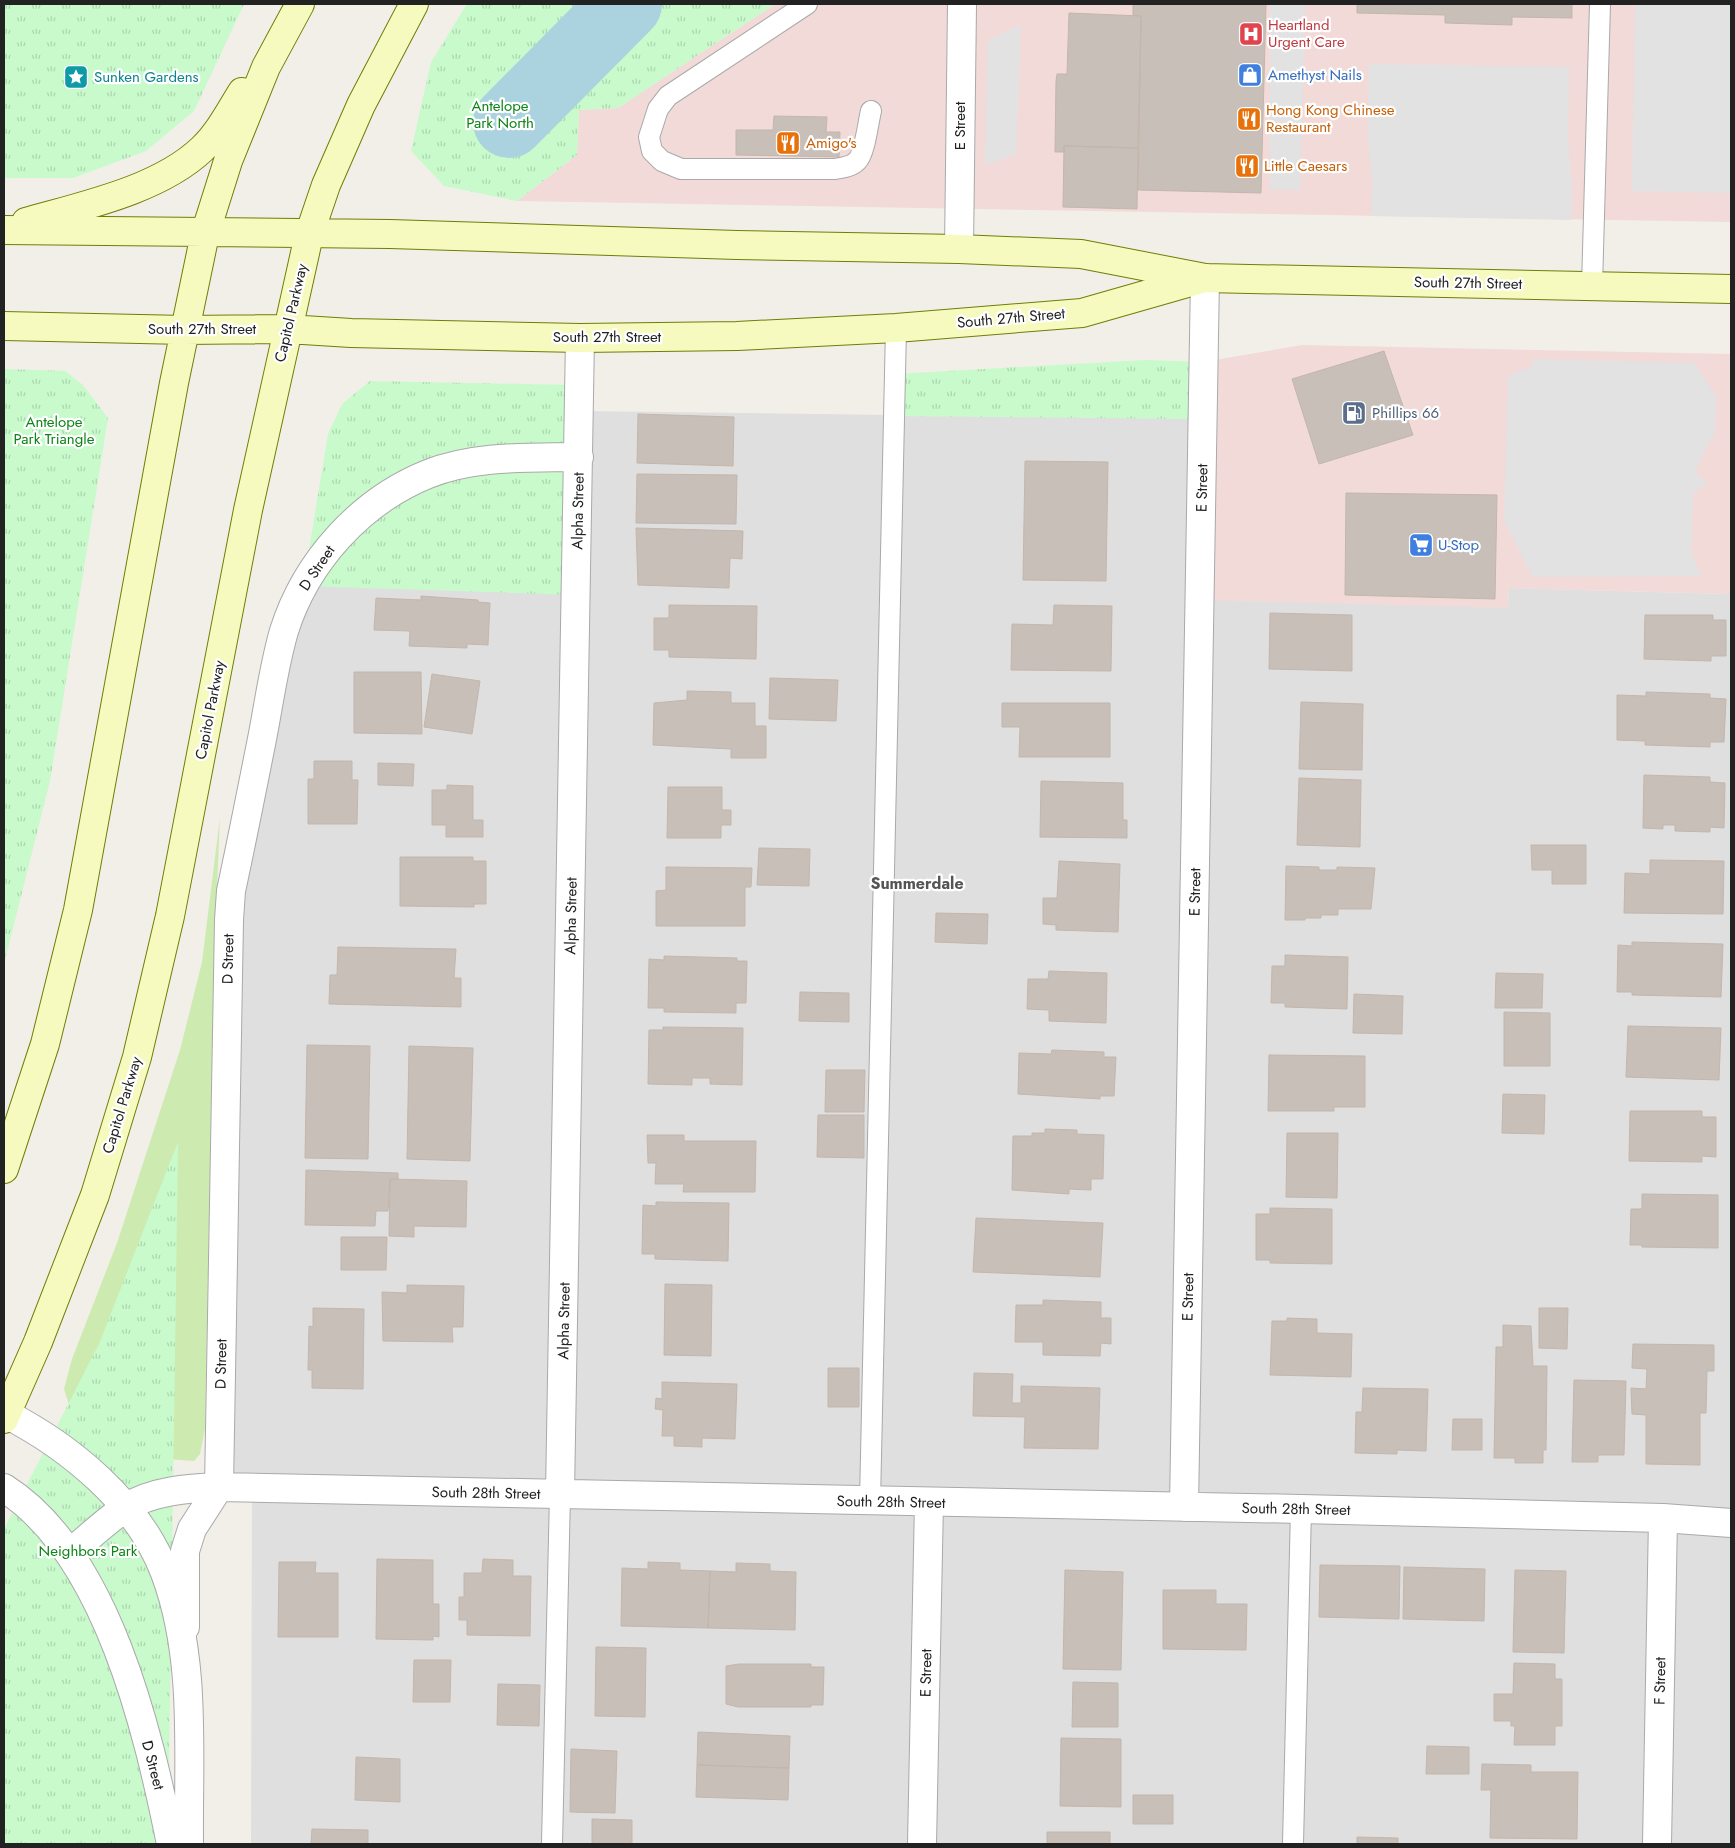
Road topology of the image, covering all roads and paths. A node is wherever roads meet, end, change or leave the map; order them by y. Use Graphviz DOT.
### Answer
graph roads {
  1 [pos="298,4"];
  2 [pos="414,4"];
  3 [pos="807,4"];
  4 [pos="962,4"];
  5 [pos="1600,4"];
  6 [pos="871,111"];
  7 [pos="4,230"];
  8 [pos="205,234"];
  9 [pos="308,235"];
  10 [pos="959,249"];
  11 [pos="1205,278"];
  12 [pos="1592,286"];
  13 [pos="1731,290"];
  14 [pos="4,326"];
  15 [pos="896,328"];
  16 [pos="287,329"];
  17 [pos="185,330"];
  18 [pos="580,338"];
  19 [pos="578,457"];
  20 [pos="4,1168"];
  21 [pos="4,1415"];
  22 [pos="219,1487"];
  23 [pos="4,1488"];
  24 [pos="560,1494"];
  25 [pos="870,1501"];
  26 [pos="929,1502"];
  27 [pos="1184,1507"];
  28 [pos="126,1508"];
  29 [pos="1301,1510"];
  30 [pos="1663,1518"];
  31 [pos="1731,1524"];
  32 [pos="70,1553"];
  33 [pos="185,1656"];
  34 [pos="171,1844"];
  35 [pos="189,1844"];
  36 [pos="552,1844"];
  37 [pos="922,1844"];
  38 [pos="1293,1844"];
  39 [pos="1657,1844"];
  1 -- 7 [label="main road"];
  1 -- 8 [label="main road"];
  2 -- 9 [label="main road, Capitol Parkway"];
  3 -- 6 [label="lane"];
  4 -- 10 [label="street, E Street"];
  5 -- 12 [label="lane"];
  7 -- 8 [label="main road, South 27th Street"];
  8 -- 9 [label="main road, South 27th Street"];
  8 -- 17 [label="main road"];
  9 -- 10 [label="main road, South 27th Street"];
  9 -- 16 [label="main road, Capitol Parkway"];
  10 -- 11 [label="main road, South 27th Street"];
  11 -- 12 [label="main road, South 27th Street"];
  11 -- 15 [label="main road, South 27th Street"];
  11 -- 27 [label="street, E Street"];
  12 -- 13 [label="main road, South 27th Street"];
  14 -- 17 [label="main road, South 27th Street"];
  15 -- 18 [label="main road, South 27th Street"];
  15 -- 25 [label="lane"];
  16 -- 17 [label="main road, South 27th Street"];
  16 -- 18 [label="main road, South 27th Street"];
  16 -- 21 [label="main road, Capitol Parkway"];
  17 -- 20 [label="main road"];
  18 -- 19 [label="street, Alpha Street"];
  19 -- 22 [label="street, D Street"];
  19 -- 24 [label="street, Alpha Street"];
  21 -- 28 [label="street, D Street"];
  22 -- 24 [label="street, South 28th Street"];
  22 -- 28 [label="street, South 28th Street"];
  22 -- 33 [label="street, D Street"];
  23 -- 32 [label="street, D Street"];
  24 -- 25 [label="street, South 28th Street"];
  24 -- 36 [label="lane"];
  25 -- 26 [label="street, South 28th Street"];
  26 -- 27 [label="street, South 28th Street"];
  26 -- 37 [label="street, E Street"];
  27 -- 29 [label="street, South 28th Street"];
  28 -- 32 [label="street, South 28th Street"];
  28 -- 33 [label="street, D Street"];
  29 -- 30 [label="street, South 28th Street"];
  29 -- 38 [label="lane"];
  30 -- 31 [label="street, South 28th Street"];
  30 -- 39 [label="street, F Street"];
  32 -- 34 [label="street, D Street"];
  33 -- 35 [label="street, D Street"];
}
